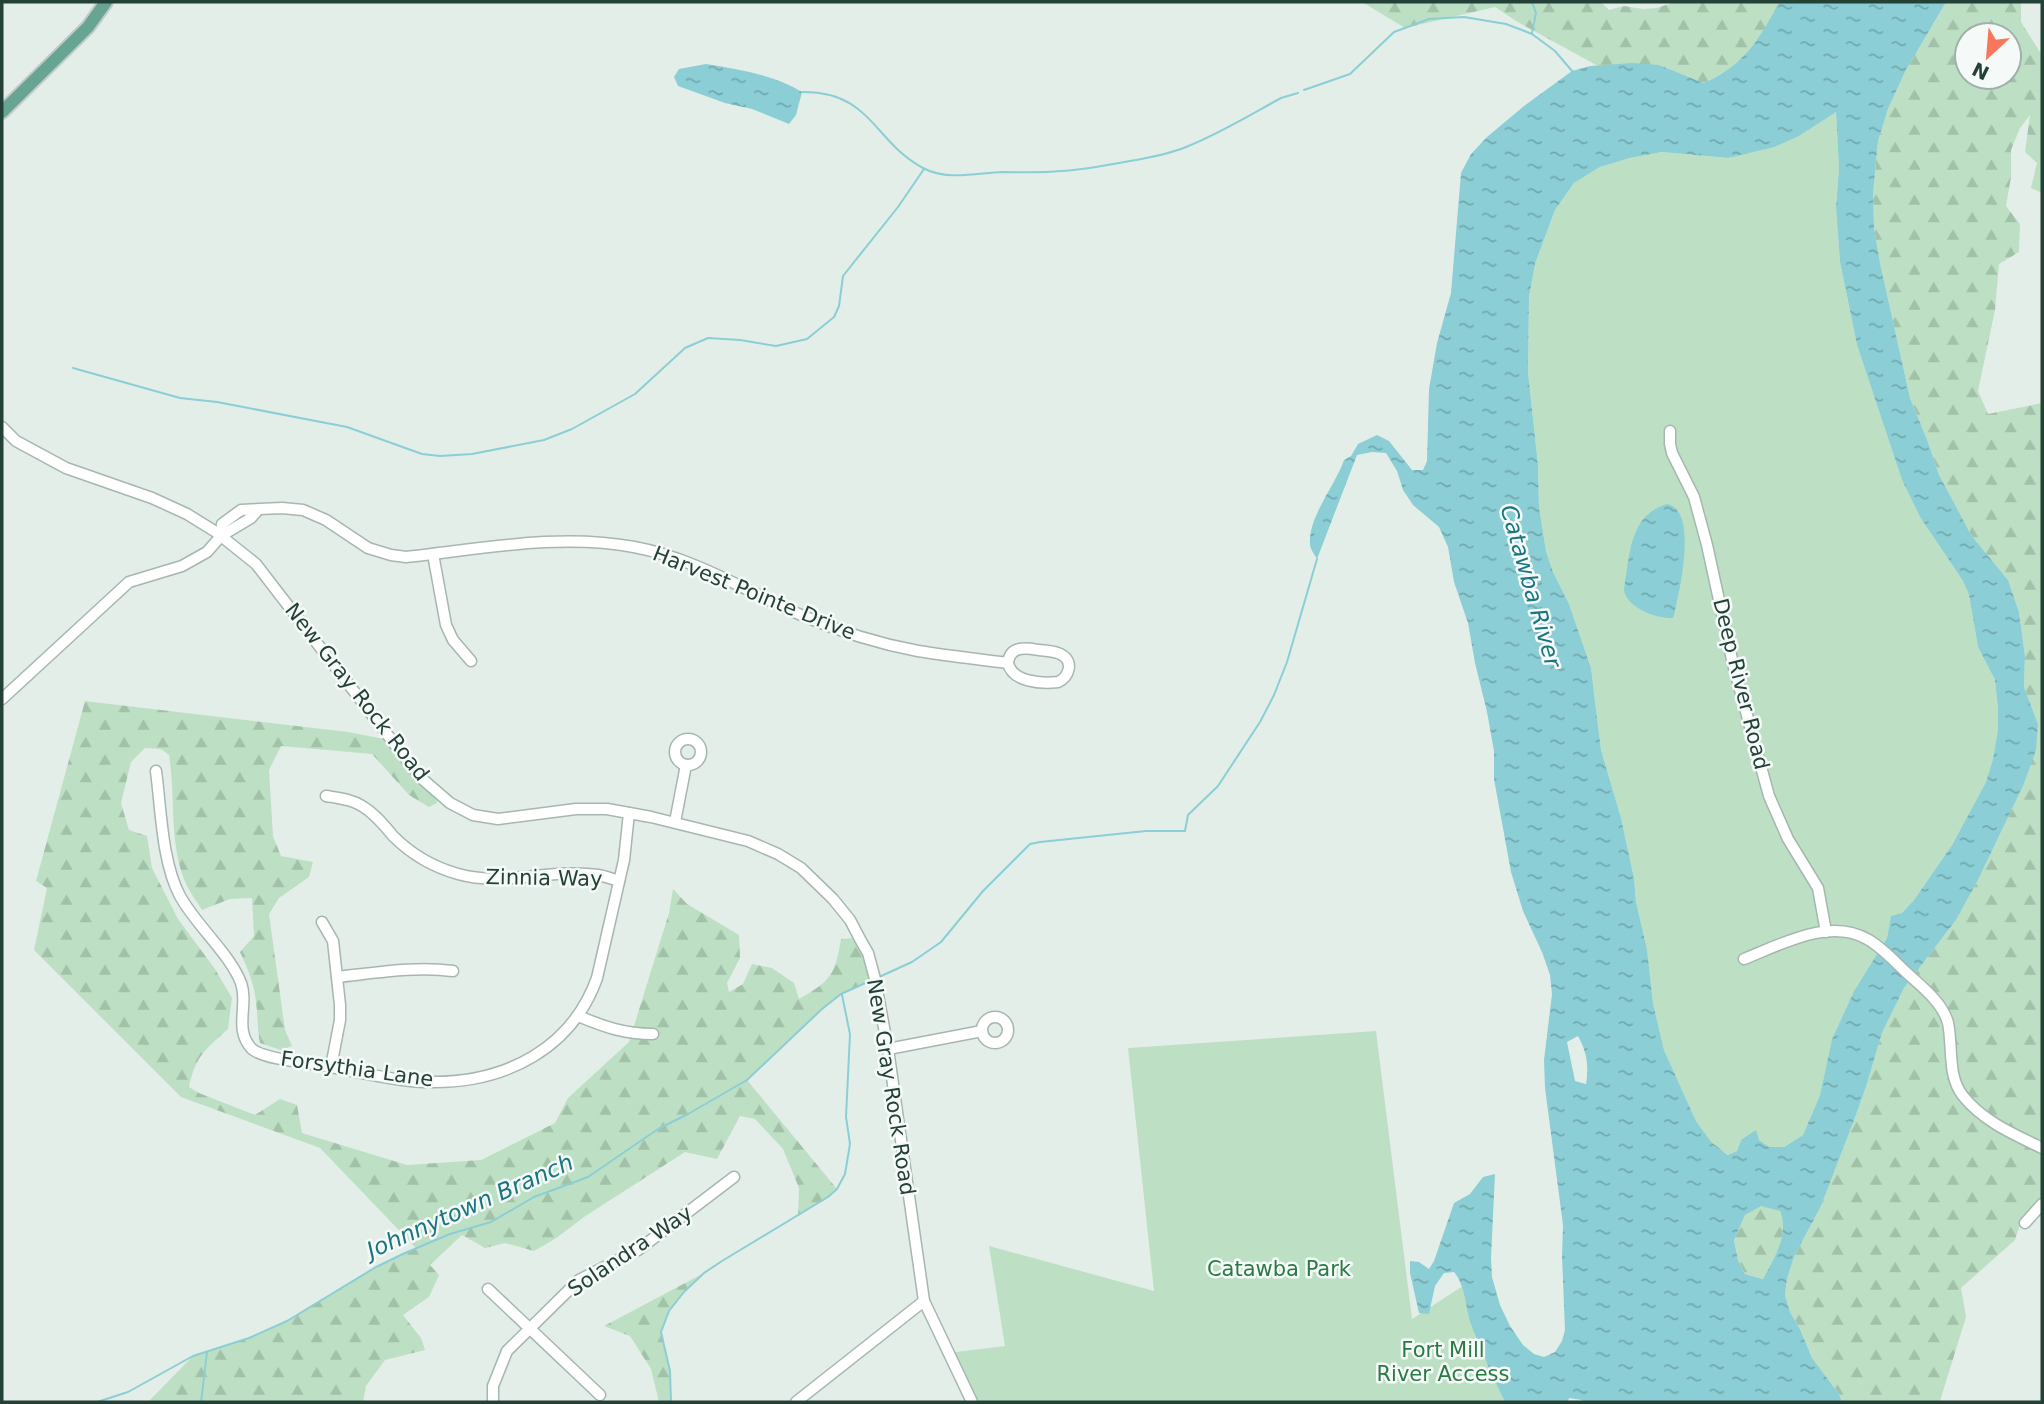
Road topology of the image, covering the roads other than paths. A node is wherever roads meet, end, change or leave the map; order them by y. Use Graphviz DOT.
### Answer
graph roads {
  1 [pos="106,2"];
  2 [pos="2,113"];
  3 [pos="2,428"];
  4 [pos="1670,430"];
  5 [pos="221,536"];
  6 [pos="433,554"];
  7 [pos="471,661"];
  8 [pos="1008,663"];
  9 [pos="2,699"];
  10 [pos="686,765"];
  11 [pos="156,771"];
  12 [pos="326,796"];
  13 [pos="629,813"];
  14 [pos="675,822"];
  15 [pos="619,881"];
  16 [pos="322,922"];
  17 [pos="1826,932"];
  18 [pos="1744,959"];
  19 [pos="453,971"];
  20 [pos="337,977"];
  21 [pos="578,1016"];
  22 [pos="982,1031"];
  23 [pos="653,1034"];
  24 [pos="888,1049"];
  25 [pos="331,1067"];
  26 [pos="2042,1148"];
  27 [pos="734,1177"];
  28 [pos="2042,1204"];
  29 [pos="2025,1223"];
  30 [pos="488,1290"];
  31 [pos="924,1301"];
  32 [pos="530,1329"];
  33 [pos="600,1395"];
  34 [pos="494,1402"];
  35 [pos="796,1402"];
  36 [pos="972,1402"];
  1 -- 2 [label="main road"];
  3 -- 5 [label="street, New Gray Rock Road"];
  4 -- 17 [label="street, Deep River Road"];
  5 -- 6 [label="street, Harvest Pointe Drive"];
  5 -- 9 [label="street"];
  5 -- 13 [label="street, New Gray Rock Road"];
  6 -- 7 [label="street"];
  6 -- 8 [label="street, Harvest Pointe Drive"];
  8 -- 8 [label="street, Harvest Pointe Drive"];
  10 -- 14 [label="street"];
  11 -- 25 [label="street, Forsythia Lane"];
  12 -- 15 [label="street, Zinnia Way"];
  13 -- 14 [label="street, New Gray Rock Road"];
  13 -- 15 [label="street, Forsythia Lane"];
  14 -- 24 [label="street, New Gray Rock Road"];
  15 -- 21 [label="street, Forsythia Lane"];
  16 -- 20 [label="street"];
  17 -- 18 [label="street"];
  17 -- 26 [label="street"];
  19 -- 20 [label="street"];
  20 -- 25 [label="street"];
  21 -- 23 [label="street"];
  21 -- 25 [label="street, Forsythia Lane"];
  22 -- 24 [label="street"];
  24 -- 31 [label="street, New Gray Rock Road"];
  27 -- 32 [label="street, Solandra Way"];
  28 -- 29 [label="street"];
  30 -- 32 [label="street"];
  31 -- 35 [label="street"];
  31 -- 36 [label="street, New Gray Rock Road"];
  32 -- 33 [label="street"];
  32 -- 34 [label="street, Solandra Way"];
}
